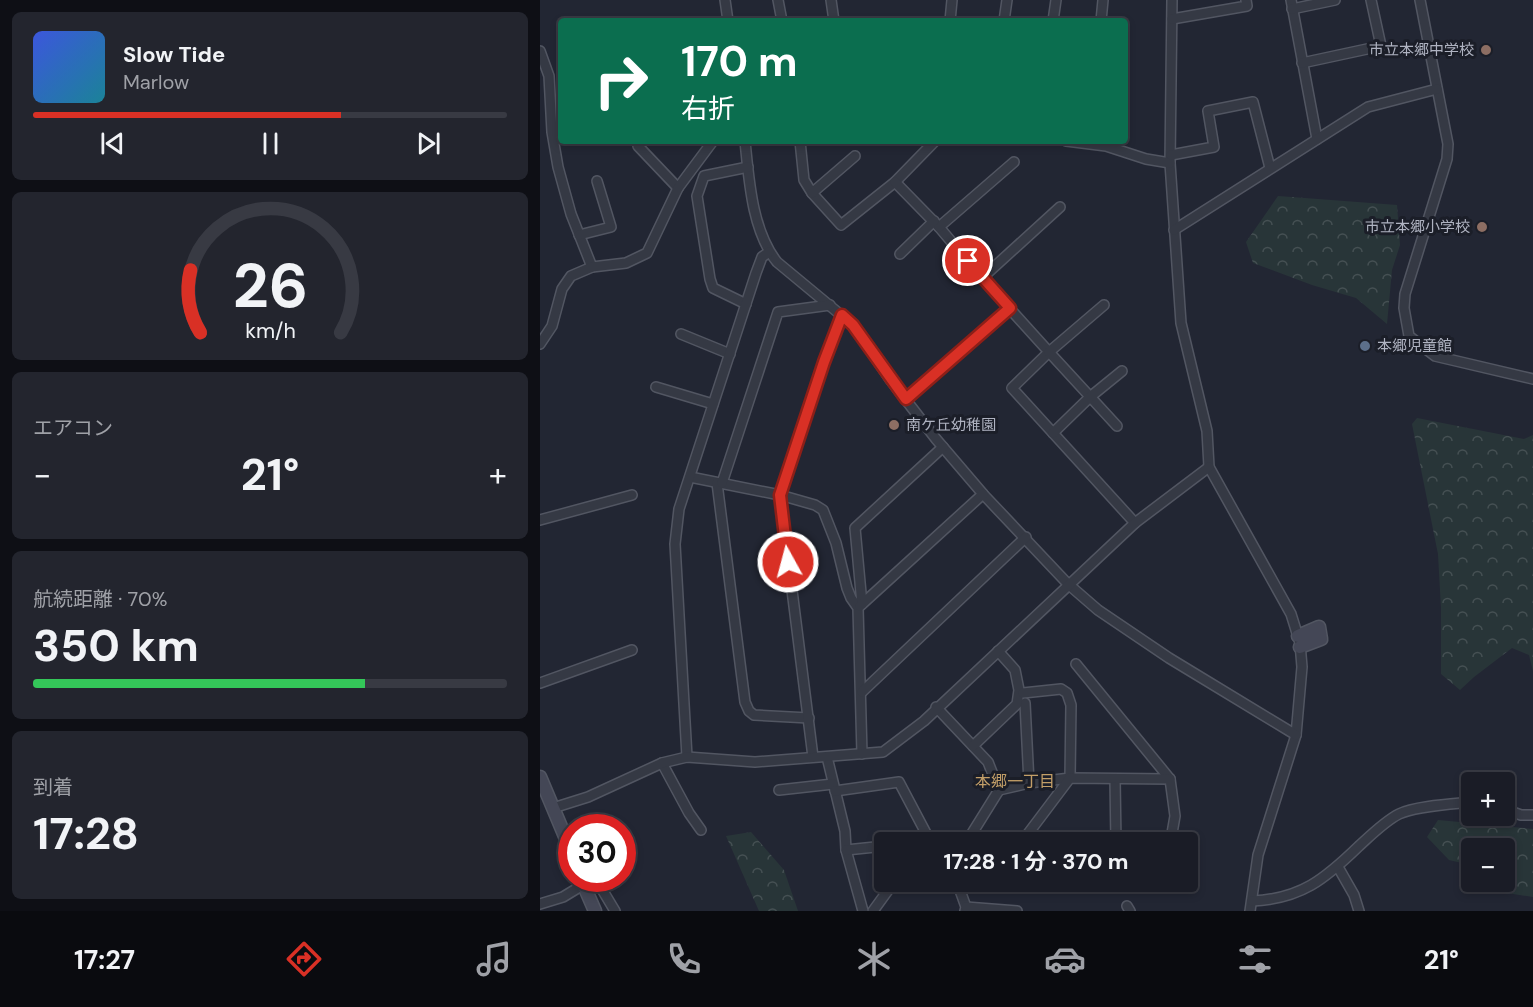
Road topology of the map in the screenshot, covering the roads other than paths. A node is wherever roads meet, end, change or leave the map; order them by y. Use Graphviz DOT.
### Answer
graph roads {
  1 [pos="724,0"];
  2 [pos="778,0"];
  3 [pos="831,0"];
  4 [pos="952,0"];
  5 [pos="1007,0"];
  6 [pos="1056,0"];
  7 [pos="1103,0"];
  8 [pos="1173,0"];
  9 [pos="1246,0"];
  10 [pos="1335,0"];
  11 [pos="1371,0"];
  12 [pos="1420,0"];
  13 [pos="1291,4"];
  14 [pos="727,18"];
  15 [pos="781,18"];
  16 [pos="834,18"];
  17 [pos="950,18"];
  18 [pos="1004,18"];
  19 [pos="1053,18"];
  20 [pos="1101,18"];
  21 [pos="1172,19"];
  22 [pos="540,51"];
  23 [pos="1302,63"];
  24 [pos="1437,89"];
  25 [pos="557,130"];
  26 [pos="1317,139"];
  27 [pos="558,144"];
  28 [pos="638,144"];
  29 [pos="710,144"];
  30 [pos="745,144"];
  31 [pos="800,144"];
  32 [pos="932,144"];
  33 [pos="1090,144"];
  34 [pos="855,156"];
  35 [pos="1170,159"];
  36 [pos="1014,162"];
  37 [pos="748,167"];
  38 [pos="1270,168"];
  39 [pos="597,181"];
  40 [pos="895,182"];
  41 [pos="678,188"];
  42 [pos="812,194"];
  43 [pos="1060,207"];
  44 [pos="937,224"];
  45 [pos="1174,230"];
  46 [pos="579,235"];
  47 [pos="769,252"];
  48 [pos="900,254"];
  49 [pos="592,267"];
  50 [pos="982,279"];
  51 [pos="746,304"];
  52 [pos="830,305"];
  53 [pos="1104,305"];
  54 [pos="1010,308"];
  55 [pos="842,315"];
  56 [pos="681,334"];
  57 [pos="540,344"];
  58 [pos="1049,352"];
  59 [pos="730,354"];
  60 [pos="1122,371"];
  61 [pos="1533,379"];
  62 [pos="656,387"];
  63 [pos="1090,397"];
  64 [pos="906,399"];
  65 [pos="713,404"];
  66 [pos="1117,426"];
  67 [pos="1053,433"];
  68 [pos="944,447"];
  69 [pos="1209,467"];
  70 [pos="690,477"];
  71 [pos="720,483"];
  72 [pos="984,494"];
  73 [pos="632,495"];
  74 [pos="780,495"];
  75 [pos="540,520"];
  76 [pos="1135,523"];
  77 [pos="1026,537"];
  78 [pos="1068,584"];
  79 [pos="860,606"];
  80 [pos="632,650"];
  81 [pos="998,651"];
  82 [pos="1076,664"];
  83 [pos="540,682"];
  84 [pos="861,692"];
  85 [pos="936,707"];
  86 [pos="808,718"];
  87 [pos="1296,735"];
  88 [pos="973,746"];
  89 [pos="862,754"];
  90 [pos="687,757"];
  91 [pos="813,757"];
  92 [pos="827,757"];
  93 [pos="662,763"];
  94 [pos="540,777"];
  95 [pos="1070,778"];
  96 [pos="1116,779"];
  97 [pos="1170,779"];
  98 [pos="1029,783"];
  99 [pos="834,787"];
  100 [pos="779,790"];
  101 [pos="999,790"];
  102 [pos="1461,803"];
  103 [pos="553,808"];
  104 [pos="1515,812"];
  105 [pos="1533,815"];
  106 [pos="558,820"];
  107 [pos="700,830"];
  108 [pos="925,832"];
  109 [pos="973,832"];
  110 [pos="1029,832"];
  111 [pos="1116,832"];
  112 [pos="1172,832"];
  113 [pos="874,847"];
  114 [pos="846,850"];
  115 [pos="1338,867"];
  116 [pos="570,892"];
  117 [pos="587,892"];
  118 [pos="603,892"];
  119 [pos="887,892"];
  120 [pos="960,892"];
  121 [pos="540,904"];
  122 [pos="1251,906"];
  123 [pos="966,909"];
  124 [pos="595,911"];
  125 [pos="615,911"];
  126 [pos="863,911"];
  127 [pos="873,911"];
  128 [pos="1017,911"];
  129 [pos="1359,911"];
  1 -- 14 [label="street"];
  2 -- 15 [label="street"];
  3 -- 16 [label="street"];
  4 -- 17 [label="street"];
  5 -- 18 [label="street"];
  6 -- 19 [label="street"];
  7 -- 20 [label="street"];
  8 -- 21 [label="street"];
  9 -- 21 [label="street"];
  10 -- 13 [label="street"];
  11 -- 23 [label="street"];
  12 -- 24 [label="street"];
  13 -- 23 [label="street"];
  21 -- 35 [label="street"];
  22 -- 25 [label="street"];
  23 -- 26 [label="street"];
  24 -- 26 [label="street"];
  24 -- 61 [label="street"];
  26 -- 38 [label="street"];
  27 -- 46 [label="street"];
  28 -- 41 [label="street"];
  29 -- 41 [label="street"];
  30 -- 37 [label="street"];
  31 -- 42 [label="street"];
  32 -- 40 [label="street"];
  33 -- 35 [label="street"];
  34 -- 42 [label="street"];
  35 -- 38 [label="street"];
  35 -- 45 [label="street"];
  36 -- 44 [label="street"];
  37 -- 47 [label="street"];
  37 -- 51 [label="street"];
  38 -- 45 [label="street"];
  39 -- 46 [label="street"];
  40 -- 42 [label="street"];
  40 -- 44 [label="street"];
  41 -- 49 [label="street"];
  43 -- 50 [label="street"];
  44 -- 48 [label="street"];
  44 -- 50 [label="street"];
  45 -- 69 [label="street"];
  46 -- 49 [label="street"];
  47 -- 51 [label="street"];
  47 -- 52 [label="street"];
  49 -- 57 [label="street"];
  50 -- 54 [label="street"];
  51 -- 59 [label="street"];
  52 -- 55 [label="street"];
  52 -- 71 [label="street"];
  53 -- 58 [label="street"];
  54 -- 58 [label="street"];
  54 -- 64 [label="street"];
  55 -- 64 [label="street"];
  55 -- 74 [label="street"];
  56 -- 59 [label="street"];
  58 -- 63 [label="street"];
  58 -- 67 [label="street"];
  59 -- 65 [label="street"];
  60 -- 63 [label="street"];
  62 -- 65 [label="street"];
  63 -- 66 [label="street"];
  63 -- 67 [label="street"];
  64 -- 68 [label="street"];
  65 -- 70 [label="street"];
  67 -- 76 [label="street"];
  68 -- 72 [label="street"];
  68 -- 79 [label="street"];
  69 -- 76 [label="street"];
  69 -- 87 [label="street"];
  70 -- 71 [label="street"];
  70 -- 90 [label="street"];
  71 -- 74 [label="street"];
  71 -- 86 [label="street"];
  72 -- 77 [label="street"];
  72 -- 79 [label="street"];
  73 -- 75 [label="street"];
  74 -- 79 [label="street"];
  74 -- 86 [label="street"];
  76 -- 78 [label="street"];
  77 -- 78 [label="street"];
  77 -- 84 [label="street"];
  78 -- 81 [label="street"];
  78 -- 87 [label="street"];
  79 -- 84 [label="street"];
  80 -- 83 [label="street"];
  81 -- 85 [label="street"];
  81 -- 88 [label="street"];
  82 -- 97 [label="street"];
  84 -- 89 [label="street"];
  85 -- 88 [label="street"];
  85 -- 89 [label="street"];
  86 -- 91 [label="street"];
  87 -- 122 [label="street"];
  88 -- 101 [label="street"];
  89 -- 92 [label="street"];
  90 -- 91 [label="street"];
  90 -- 93 [label="street"];
  91 -- 92 [label="street"];
  92 -- 99 [label="street"];
  93 -- 103 [label="street"];
  93 -- 107 [label="street"];
  94 -- 103 [label="main road"];
  95 -- 96 [label="street"];
  95 -- 98 [label="street"];
  95 -- 98 [label="street"];
  95 -- 110 [label="street"];
  96 -- 97 [label="street"];
  96 -- 111 [label="street"];
  97 -- 112 [label="street"];
  98 -- 101 [label="street"];
  99 -- 100 [label="street"];
  99 -- 108 [label="street"];
  99 -- 114 [label="street"];
  101 -- 109 [label="street"];
  102 -- 115 [label="street"];
  103 -- 106 [label="main road"];
  104 -- 105 [label="street"];
  113 -- 114 [label="street"];
  114 -- 126 [label="street"];
  115 -- 122 [label="street"];
  115 -- 129 [label="street"];
  116 -- 121 [label="street"];
  117 -- 124 [label="main road"];
  118 -- 125 [label="street"];
  119 -- 127 [label="street"];
  120 -- 123 [label="street"];
  123 -- 128 [label="street"];
}
